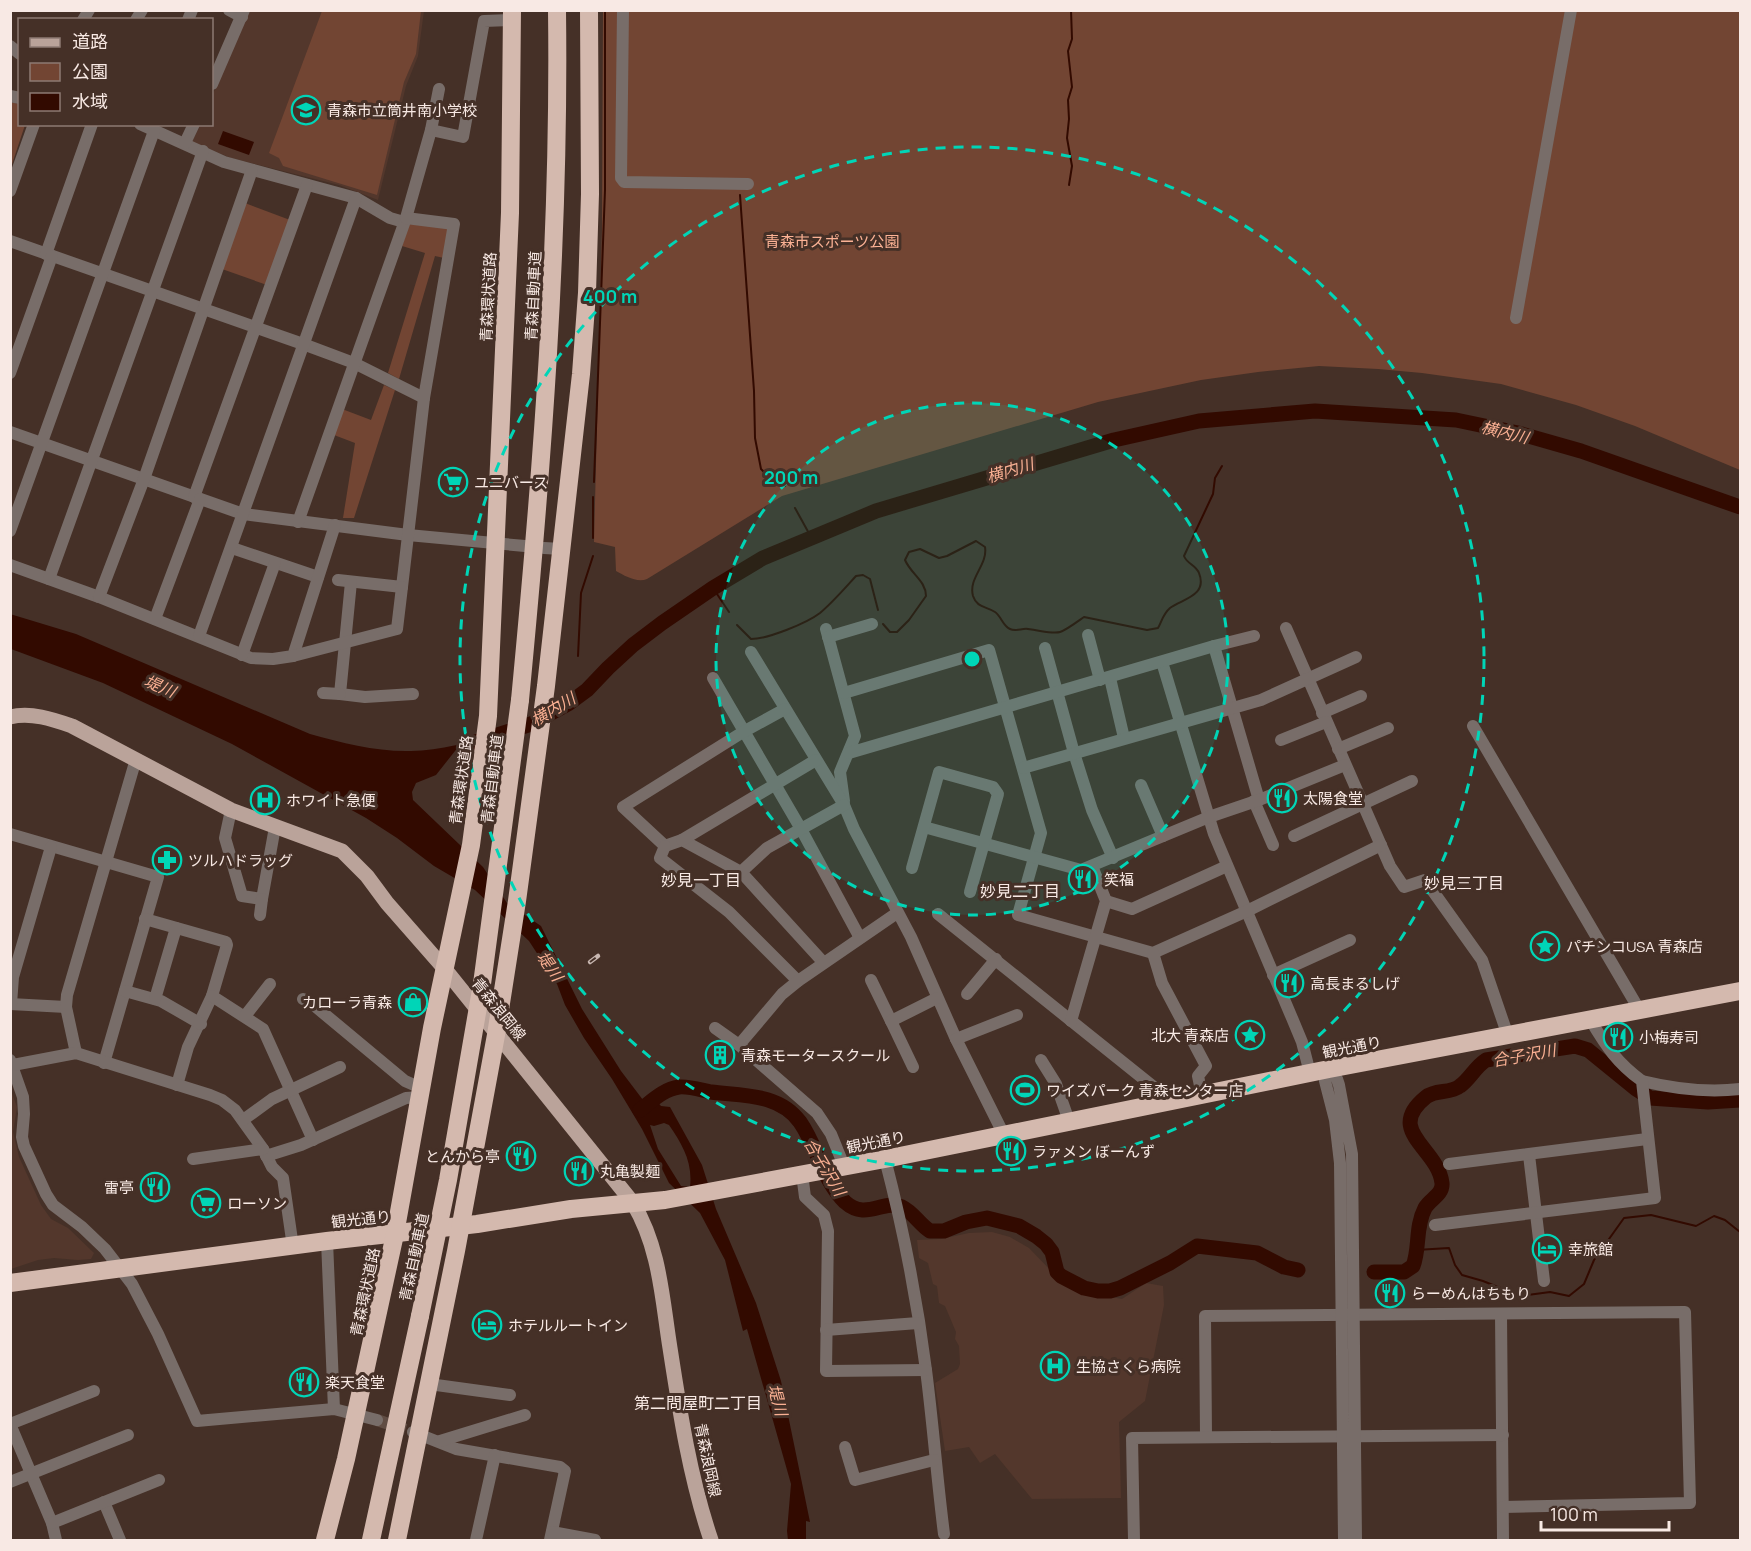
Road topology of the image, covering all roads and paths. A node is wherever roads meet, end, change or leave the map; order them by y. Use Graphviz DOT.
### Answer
graph roads {
  1 [pos="229,10"];
  2 [pos="557,10"];
  3 [pos="589,10"];
  4 [pos="623,10"];
  5 [pos="1570,10"];
  6 [pos="243,14"];
  7 [pos="512,15"];
  8 [pos="213,82"];
  9 [pos="440,89"];
  10 [pos="33,126"];
  11 [pos="91,126"];
  12 [pos="145,126"];
  13 [pos="193,126"];
  14 [pos="154,130"];
  15 [pos="431,130"];
  16 [pos="185,143"];
  17 [pos="202,151"];
  18 [pos="252,170"];
  19 [pos="307,184"];
  20 [pos="748,184"];
  21 [pos="10,191"];
  22 [pos="356,198"];
  23 [pos="405,220"];
  24 [pos="10,241"];
  25 [pos="49,255"];
  26 [pos="102,273"];
  27 [pos="153,291"];
  28 [pos="203,309"];
  29 [pos="1516,318"];
  30 [pos="256,327"];
  31 [pos="303,344"];
  32 [pos="354,363"];
  33 [pos="10,373"];
  34 [pos="424,398"];
  35 [pos="10,432"];
  36 [pos="42,443"];
  37 [pos="92,461"];
  38 [pos="144,479"];
  39 [pos="197,498"];
  40 [pos="243,514"];
  41 [pos="298,522"];
  42 [pos="334,525"];
  43 [pos="10,531"];
  44 [pos="408,535"];
  45 [pos="495,543"];
  46 [pos="525,546"];
  47 [pos="232,548"];
  48 [pos="275,563"];
  49 [pos="10,565"];
  50 [pos="318,577"];
  51 [pos="49,579"];
  52 [pos="402,587"];
  53 [pos="99,597"];
  54 [pos="155,619"];
  55 [pos="872,624"];
  56 [pos="1286,628"];
  57 [pos="1088,635"];
  58 [pos="200,636"];
  59 [pos="1254,636"];
  60 [pos="344,644"];
  61 [pos="1214,646"];
  62 [pos="1046,648"];
  63 [pos="751,652"];
  64 [pos="242,655"];
  65 [pos="293,656"];
  66 [pos="1356,657"];
  67 [pos="1162,662"];
  68 [pos="713,678"];
  69 [pos="1307,678"];
  70 [pos="1105,679"];
  71 [pos="1057,692"];
  72 [pos="323,693"];
  73 [pos="844,693"];
  74 [pos="340,694"];
  75 [pos="413,694"];
  76 [pos="1361,696"];
  77 [pos="1005,706"];
  78 [pos="785,709"];
  79 [pos="1233,709"];
  80 [pos="10,717"];
  81 [pos="1324,717"];
  82 [pos="1181,723"];
  83 [pos="1473,726"];
  84 [pos="1388,728"];
  85 [pos="743,732"];
  86 [pos="1124,738"];
  87 [pos="1281,740"];
  88 [pos="1338,749"];
  89 [pos="849,753"];
  90 [pos="1074,753"];
  91 [pos="136,759"];
  92 [pos="816,760"];
  93 [pos="1345,765"];
  94 [pos="1023,768"];
  95 [pos="1412,781"];
  96 [pos="774,785"];
  97 [pos="1141,785"];
  98 [pos="1257,800"];
  99 [pos="1363,804"];
  100 [pos="844,805"];
  101 [pos="231,810"];
  102 [pos="1209,817"];
  103 [pos="275,827"];
  104 [pos="924,827"];
  105 [pos="801,829"];
  106 [pos="10,834"];
  107 [pos="1163,836"];
  108 [pos="1294,836"];
  109 [pos="682,840"];
  110 [pos="983,844"];
  111 [pos="1273,845"];
  112 [pos="1381,845"];
  113 [pos="665,846"];
  114 [pos="51,847"];
  115 [pos="1035,858"];
  116 [pos="1113,858"];
  117 [pos="105,862"];
  118 [pos="1092,866"];
  119 [pos="1227,866"];
  120 [pos="912,867"];
  121 [pos="741,872"];
  122 [pos="970,892"];
  123 [pos="262,899"];
  124 [pos="1106,902"];
  125 [pos="1247,911"];
  126 [pos="897,913"];
  127 [pos="938,914"];
  128 [pos="260,915"];
  129 [pos="146,919"];
  130 [pos="176,928"];
  131 [pos="860,938"];
  132 [pos="1094,938"];
  133 [pos="1350,940"];
  134 [pos="1153,953"];
  135 [pos="996,959"];
  136 [pos="823,962"];
  137 [pos="444,968"];
  138 [pos="1273,975"];
  139 [pos="871,980"];
  140 [pos="798,981"];
  141 [pos="270,984"];
  142 [pos="1740,990"];
  143 [pos="125,991"];
  144 [pos="967,994"];
  145 [pos="212,996"];
  146 [pos="937,998"];
  147 [pos="155,999"];
  148 [pos="303,999"];
  149 [pos="11,1004"];
  150 [pos="66,1007"];
  151 [pos="1640,1011"];
  152 [pos="1017,1015"];
  153 [pos="245,1016"];
  154 [pos="891,1021"];
  155 [pos="1071,1021"];
  156 [pos="1591,1021"];
  157 [pos="201,1024"];
  158 [pos="715,1028"];
  159 [pos="496,1035"];
  160 [pos="1509,1036"];
  161 [pos="956,1039"];
  162 [pos="739,1045"];
  163 [pos="76,1053"];
  164 [pos="1041,1060"];
  165 [pos="12,1062"];
  166 [pos="104,1063"];
  167 [pos="340,1067"];
  168 [pos="913,1067"];
  169 [pos="1329,1069"];
  170 [pos="1310,1073"];
  171 [pos="14,1082"];
  172 [pos="177,1085"];
  173 [pos="1642,1089"];
  174 [pos="1740,1089"];
  175 [pos="291,1090"];
  176 [pos="421,1093"];
  177 [pos="1202,1095"];
  178 [pos="1167,1101"];
  179 [pos="243,1120"];
  180 [pos="1069,1121"];
  181 [pos="1004,1135"];
  182 [pos="1647,1139"];
  183 [pos="313,1140"];
  184 [pos="264,1153"];
  185 [pos="1529,1155"];
  186 [pos="885,1159"];
  187 [pos="193,1160"];
  188 [pos="1449,1164"];
  189 [pos="841,1167"];
  190 [pos="805,1174"];
  191 [pos="633,1203"];
  192 [pos="1535,1212"];
  193 [pos="1435,1225"];
  194 [pos="460,1226"];
  195 [pos="395,1234"];
  196 [pos="327,1241"];
  197 [pos="293,1247"];
  198 [pos="121,1268"];
  199 [pos="1544,1281"];
  200 [pos="10,1283"];
  201 [pos="1348,1314"];
  202 [pos="1500,1314"];
  203 [pos="918,1323"];
  204 [pos="826,1330"];
  205 [pos="926,1370"];
  206 [pos="429,1384"];
  207 [pos="94,1390"];
  208 [pos="510,1395"];
  209 [pos="334,1409"];
  210 [pos="356,1414"];
  211 [pos="525,1415"];
  212 [pos="377,1420"];
  213 [pos="10,1424"];
  214 [pos="416,1433"];
  215 [pos="128,1435"];
  216 [pos="1503,1435"];
  217 [pos="1206,1436"];
  218 [pos="1349,1436"];
  219 [pos="440,1441"];
  220 [pos="845,1447"];
  221 [pos="495,1455"];
  222 [pos="934,1460"];
  223 [pos="30,1474"];
  224 [pos="159,1480"];
  225 [pos="10,1482"];
  226 [pos="104,1502"];
  227 [pos="1503,1507"];
  228 [pos="52,1523"];
  229 [pos="944,1533"];
  230 [pos="551,1536"];
  231 [pos="56,1540"];
  232 [pos="120,1540"];
  233 [pos="325,1540"];
  234 [pos="371,1540"];
  235 [pos="397,1540"];
  236 [pos="476,1540"];
  237 [pos="595,1540"];
  238 [pos="711,1540"];
  239 [pos="1134,1540"];
  240 [pos="1344,1540"];
  241 [pos="1356,1540"];
  242 [pos="1503,1540"];
  1 -- 6 [label="street"];
  2 -- 234 [label="highway, 青森自動車道, bridge"];
  3 -- 159 [label="highway"];
  4 -- 20 [label="street"];
  5 -- 29 [label="street"];
  6 -- 8 [label="street"];
  7 -- 15 [label="street"];
  7 -- 45 [label="highway, 青森環状道路"];
  9 -- 15 [label="street"];
  10 -- 21 [label="street"];
  11 -- 25 [label="street"];
  12 -- 14 [label="street"];
  13 -- 16 [label="street"];
  14 -- 16 [label="street"];
  14 -- 26 [label="street"];
  15 -- 23 [label="street"];
  16 -- 17 [label="street"];
  17 -- 18 [label="street"];
  17 -- 27 [label="street"];
  18 -- 19 [label="street"];
  18 -- 28 [label="street"];
  19 -- 22 [label="street"];
  19 -- 30 [label="street"];
  22 -- 23 [label="street"];
  22 -- 31 [label="street"];
  23 -- 32 [label="street"];
  23 -- 34 [label="street"];
  24 -- 25 [label="street"];
  25 -- 26 [label="street"];
  25 -- 33 [label="street"];
  26 -- 27 [label="street"];
  26 -- 36 [label="street"];
  27 -- 28 [label="street"];
  27 -- 37 [label="street"];
  28 -- 30 [label="street"];
  28 -- 38 [label="street"];
  30 -- 31 [label="street"];
  30 -- 39 [label="street"];
  31 -- 32 [label="street"];
  31 -- 40 [label="street"];
  32 -- 34 [label="street"];
  32 -- 41 [label="street"];
  34 -- 44 [label="street"];
  35 -- 36 [label="street"];
  36 -- 37 [label="street"];
  36 -- 43 [label="street"];
  37 -- 38 [label="street"];
  37 -- 51 [label="street"];
  38 -- 39 [label="street"];
  38 -- 53 [label="street"];
  39 -- 40 [label="street"];
  39 -- 54 [label="street"];
  40 -- 41 [label="street"];
  40 -- 47 [label="street"];
  41 -- 42 [label="street"];
  42 -- 44 [label="street"];
  42 -- 50 [label="street"];
  44 -- 45 [label="street"];
  44 -- 52 [label="street"];
  45 -- 46 [label="street"];
  45 -- 137 [label="highway, 青森環状道路"];
  47 -- 48 [label="street"];
  47 -- 58 [label="street"];
  48 -- 50 [label="street"];
  48 -- 64 [label="street"];
  49 -- 51 [label="street"];
  50 -- 65 [label="street"];
  51 -- 53 [label="street"];
  52 -- 60 [label="street"];
  52 -- 60 [label="street"];
  53 -- 54 [label="street"];
  54 -- 58 [label="street"];
  55 -- 73 [label="street"];
  56 -- 69 [label="street"];
  57 -- 70 [label="street"];
  58 -- 64 [label="street"];
  59 -- 61 [label="street"];
  60 -- 65 [label="street"];
  60 -- 74 [label="street"];
  61 -- 67 [label="street"];
  61 -- 79 [label="street"];
  62 -- 71 [label="street"];
  63 -- 78 [label="street"];
  64 -- 65 [label="street"];
  66 -- 69 [label="street"];
  67 -- 70 [label="street"];
  67 -- 82 [label="street"];
  68 -- 85 [label="street"];
  69 -- 79 [label="street"];
  69 -- 81 [label="street"];
  70 -- 71 [label="street"];
  70 -- 86 [label="street"];
  71 -- 77 [label="street"];
  71 -- 90 [label="street"];
  72 -- 74 [label="street"];
  73 -- 77 [label="street"];
  73 -- 89 [label="street"];
  74 -- 75 [label="street"];
  76 -- 81 [label="street"];
  77 -- 89 [label="street"];
  77 -- 94 [label="street"];
  78 -- 85 [label="street"];
  78 -- 92 [label="street"];
  79 -- 82 [label="street"];
  79 -- 98 [label="street"];
  80 -- 91 [label="main road, 青森浪岡線"];
  81 -- 87 [label="street"];
  81 -- 88 [label="street"];
  82 -- 86 [label="street"];
  82 -- 102 [label="street"];
  83 -- 151 [label="street"];
  84 -- 88 [label="street"];
  85 -- 96 [label="street"];
  85 -- 113 [label="street"];
  86 -- 90 [label="street"];
  88 -- 93 [label="street"];
  89 -- 100 [label="street"];
  90 -- 94 [label="street"];
  90 -- 116 [label="street"];
  91 -- 101 [label="main road, 青森浪岡線"];
  91 -- 117 [label="street"];
  92 -- 96 [label="street"];
  92 -- 100 [label="street"];
  93 -- 98 [label="street"];
  93 -- 99 [label="street"];
  94 -- 115 [label="street"];
  95 -- 99 [label="street"];
  96 -- 105 [label="street"];
  96 -- 109 [label="street"];
  97 -- 107 [label="street"];
  98 -- 102 [label="street"];
  98 -- 111 [label="street"];
  99 -- 108 [label="street"];
  99 -- 112 [label="street"];
  100 -- 105 [label="street"];
  100 -- 126 [label="street"];
  101 -- 103 [label="main road, 青森浪岡線"];
  101 -- 123 [label="street"];
  102 -- 107 [label="street"];
  102 -- 119 [label="street"];
  103 -- 123 [label="street"];
  103 -- 137 [label="main road, 青森浪岡線"];
  104 -- 110 [label="street"];
  104 -- 110 [label="street"];
  104 -- 120 [label="street"];
  105 -- 121 [label="street"];
  105 -- 131 [label="street"];
  106 -- 114 [label="street"];
  107 -- 116 [label="street"];
  109 -- 113 [label="street"];
  109 -- 121 [label="street"];
  110 -- 115 [label="street"];
  110 -- 122 [label="street"];
  112 -- 125 [label="street"];
  112 -- 160 [label="street"];
  113 -- 140 [label="street"];
  114 -- 117 [label="street"];
  114 -- 149 [label="street"];
  115 -- 118 [label="street"];
  115 -- 132 [label="street"];
  116 -- 118 [label="street"];
  117 -- 129 [label="street"];
  117 -- 150 [label="street"];
  118 -- 124 [label="street"];
  119 -- 124 [label="street"];
  119 -- 125 [label="street"];
  121 -- 136 [label="street"];
  123 -- 128 [label="street"];
  124 -- 132 [label="street"];
  125 -- 134 [label="street"];
  125 -- 138 [label="street"];
  126 -- 131 [label="street"];
  126 -- 146 [label="street"];
  127 -- 135 [label="street"];
  129 -- 130 [label="street"];
  129 -- 143 [label="street"];
  130 -- 145 [label="street"];
  130 -- 147 [label="street"];
  131 -- 136 [label="street"];
  132 -- 134 [label="street"];
  132 -- 155 [label="street"];
  133 -- 138 [label="street"];
  134 -- 177 [label="street"];
  135 -- 144 [label="street"];
  135 -- 155 [label="street"];
  136 -- 140 [label="street"];
  137 -- 159 [label="main road, 青森浪岡線"];
  137 -- 176 [label="highway, 青森環状道路"];
  138 -- 170 [label="street"];
  139 -- 154 [label="street"];
  140 -- 162 [label="street"];
  141 -- 153 [label="street"];
  142 -- 151 [label="highway, 観光通り"];
  143 -- 147 [label="street"];
  143 -- 166 [label="street"];
  145 -- 153 [label="street"];
  145 -- 157 [label="street"];
  146 -- 154 [label="street"];
  146 -- 161 [label="street"];
  147 -- 157 [label="street"];
  148 -- 176 [label="street"];
  149 -- 150 [label="street"];
  150 -- 163 [label="street"];
  151 -- 156 [label="highway, 観光通り"];
  152 -- 161 [label="street"];
  153 -- 175 [label="street"];
  154 -- 168 [label="street"];
  155 -- 178 [label="street"];
  156 -- 160 [label="highway, 観光通り"];
  156 -- 173 [label="street"];
  157 -- 172 [label="street"];
  158 -- 162 [label="street"];
  159 -- 191 [label="main road, 青森浪岡線"];
  159 -- 194 [label="highway"];
  160 -- 169 [label="highway, 観光通り"];
  161 -- 181 [label="street"];
  162 -- 189 [label="street"];
  163 -- 165 [label="street"];
  163 -- 166 [label="street"];
  164 -- 180 [label="street"];
  165 -- 171 [label="street"];
  166 -- 172 [label="street"];
  167 -- 175 [label="street"];
  169 -- 170 [label="highway, 観光通り"];
  169 -- 201 [label="street"];
  170 -- 177 [label="highway, 観光通り"];
  171 -- 198 [label="street"];
  172 -- 179 [label="street"];
  173 -- 174 [label="street"];
  173 -- 182 [label="street"];
  175 -- 179 [label="street"];
  175 -- 183 [label="street"];
  176 -- 183 [label="street"];
  176 -- 195 [label="highway, 青森環状道路"];
  177 -- 178 [label="highway, 観光通り"];
  178 -- 180 [label="highway, 観光通り"];
  179 -- 184 [label="street"];
  180 -- 181 [label="highway, 観光通り"];
  181 -- 186 [label="highway, 観光通り"];
  182 -- 185 [label="street"];
  182 -- 192 [label="street"];
  183 -- 184 [label="street"];
  184 -- 187 [label="street"];
  184 -- 197 [label="street"];
  185 -- 188 [label="street"];
  185 -- 192 [label="street"];
  186 -- 189 [label="highway, 観光通り"];
  186 -- 203 [label="street"];
  189 -- 190 [label="highway, 観光通り"];
  190 -- 191 [label="highway, 観光通り"];
  190 -- 204 [label="street"];
  191 -- 194 [label="highway, 観光通り"];
  191 -- 238 [label="main road, 青森浪岡線"];
  192 -- 193 [label="street"];
  192 -- 199 [label="street"];
  194 -- 195 [label="highway, 観光通り"];
  194 -- 206 [label="highway"];
  195 -- 196 [label="highway, 観光通り"];
  195 -- 210 [label="highway, 青森環状道路"];
  196 -- 197 [label="highway, 観光通り"];
  196 -- 209 [label="street"];
  197 -- 198 [label="highway, 観光通り"];
  198 -- 200 [label="highway, 観光通り"];
  198 -- 209 [label="street"];
  201 -- 202 [label="street"];
  201 -- 217 [label="street"];
  201 -- 218 [label="street"];
  202 -- 216 [label="street"];
  202 -- 227 [label="street"];
  203 -- 204 [label="street"];
  203 -- 205 [label="street"];
  204 -- 205 [label="street"];
  205 -- 222 [label="street"];
  206 -- 208 [label="street"];
  206 -- 214 [label="highway"];
  207 -- 213 [label="street"];
  209 -- 210 [label="street"];
  210 -- 212 [label="street"];
  210 -- 233 [label="highway, 青森環状道路"];
  211 -- 219 [label="street"];
  213 -- 223 [label="street"];
  214 -- 219 [label="street"];
  214 -- 235 [label="highway"];
  215 -- 223 [label="street"];
  216 -- 218 [label="street"];
  216 -- 227 [label="street"];
  217 -- 218 [label="street"];
  217 -- 239 [label="street"];
  218 -- 240 [label="street"];
  218 -- 241 [label="street"];
  219 -- 221 [label="street"];
  220 -- 222 [label="street"];
  221 -- 230 [label="street"];
  221 -- 236 [label="street"];
  222 -- 229 [label="street"];
  223 -- 225 [label="street"];
  223 -- 228 [label="street"];
  224 -- 226 [label="street"];
  226 -- 228 [label="street"];
  226 -- 232 [label="street"];
  227 -- 242 [label="street"];
  228 -- 231 [label="street"];
  230 -- 237 [label="street"];
}
